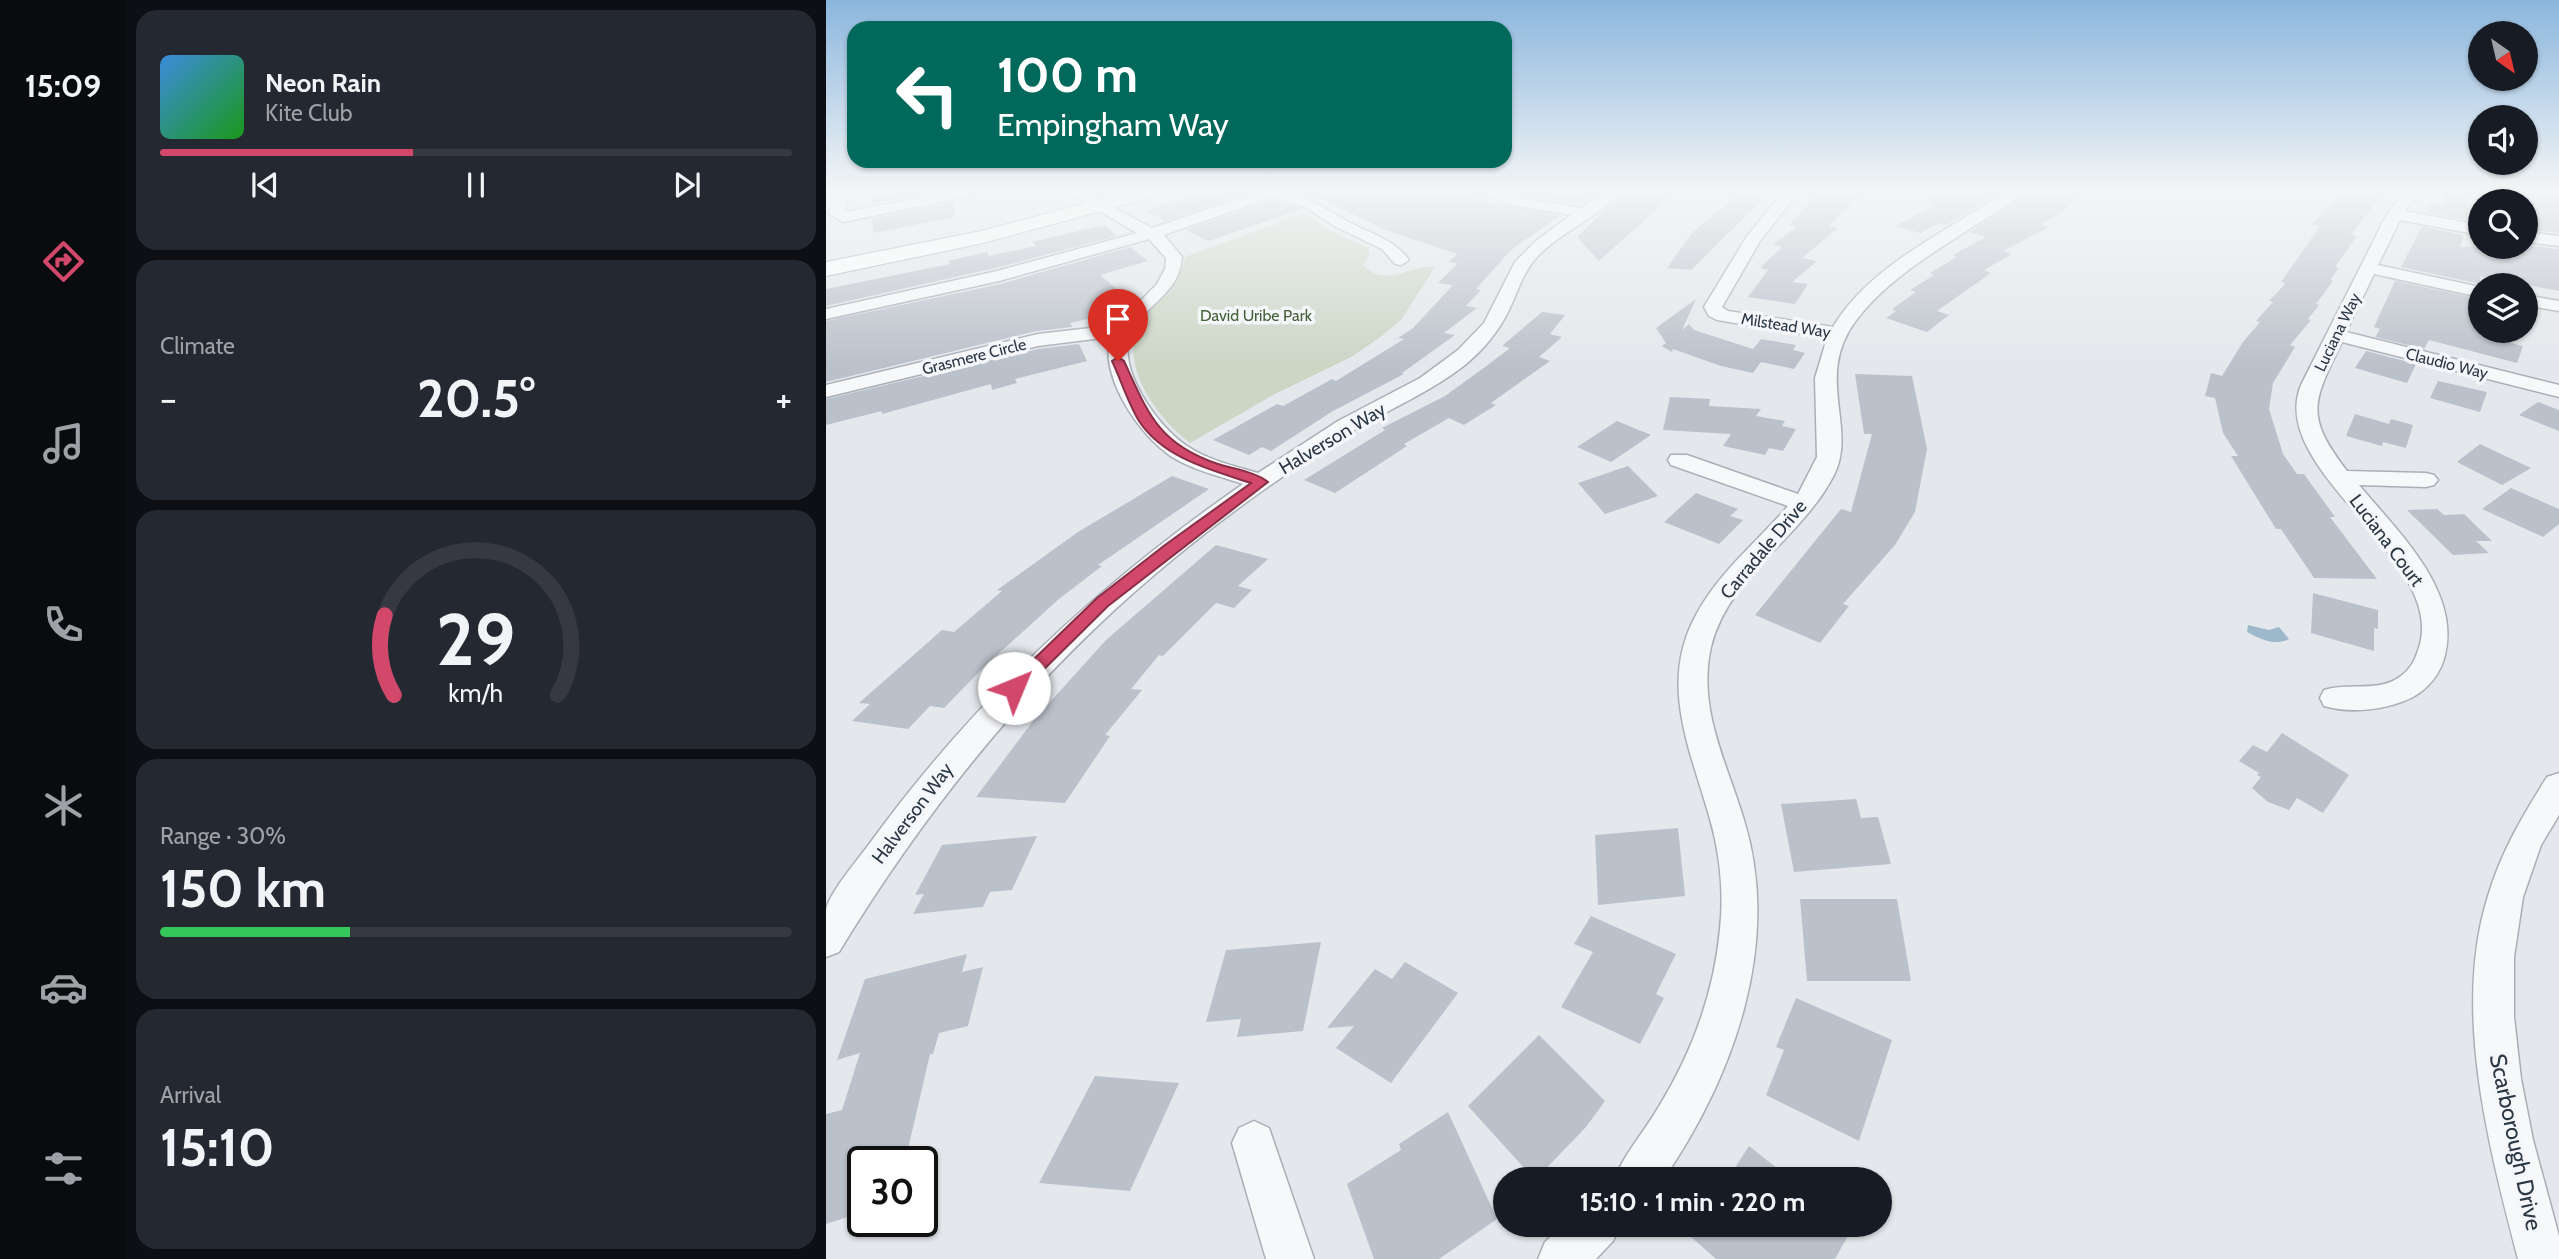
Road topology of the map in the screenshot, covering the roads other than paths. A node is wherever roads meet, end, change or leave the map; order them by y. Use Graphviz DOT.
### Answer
graph roads {
  1 [pos="882,248"];
  2 [pos="933,248"];
  3 [pos="1101,248"];
  4 [pos="1167,248"];
  5 [pos="1390,248"];
  6 [pos="1543,248"];
  7 [pos="1748,248"];
  8 [pos="1934,248"];
  9 [pos="2379,248"];
  10 [pos="826,259"];
  11 [pos="1401,260"];
  12 [pos="2369,268"];
  13 [pos="826,269"];
  14 [pos="2468,289"];
  15 [pos="2538,302"];
  16 [pos="2559,306"];
  17 [pos="826,314"];
  18 [pos="1123,330"];
  19 [pos="1838,334"];
  20 [pos="2335,335"];
  21 [pos="826,391"];
  22 [pos="2559,391"];
  23 [pos="1679,460"];
  24 [pos="2340,478"];
  25 [pos="2426,481"];
  26 [pos="1261,482"];
  27 [pos="1802,503"];
  28 [pos="2335,698"];
  29 [pos="2559,786"];
  30 [pos="826,940"];
  31 [pos="1254,1143"];
  32 [pos="1645,1167"];
  33 [pos="1585,1237"];
  34 [pos="1290,1259"];
  35 [pos="1562,1259"];
  36 [pos="2542,1259"];
  1 -- 10 [label="main road"];
  2 -- 13 [label="main road"];
  3 -- 17 [label="street"];
  4 -- 18 [label="street"];
  5 -- 11 [label="street"];
  6 -- 26 [label="street, Halverson Way"];
  7 -- 19 [label="street, Milstead Way"];
  8 -- 19 [label="street, Carradale Drive"];
  9 -- 12 [label="street, Luciana Way"];
  12 -- 14 [label="street"];
  12 -- 20 [label="street, Luciana Way"];
  15 -- 16 [label="street"];
  18 -- 21 [label="street, Grasmere Circle"];
  18 -- 26 [label="street"];
  19 -- 27 [label="street, Carradale Drive"];
  20 -- 22 [label="street, Claudio Way"];
  20 -- 24 [label="street, Luciana Way"];
  23 -- 27 [label="street"];
  24 -- 25 [label="street"];
  24 -- 28 [label="street, Luciana Court"];
  26 -- 30 [label="street, Halverson Way"];
  27 -- 32 [label="street, Carradale Drive"];
  29 -- 36 [label="street, Scarborough Drive"];
  31 -- 34 [label="street"];
  33 -- 35 [label="street"];
}
